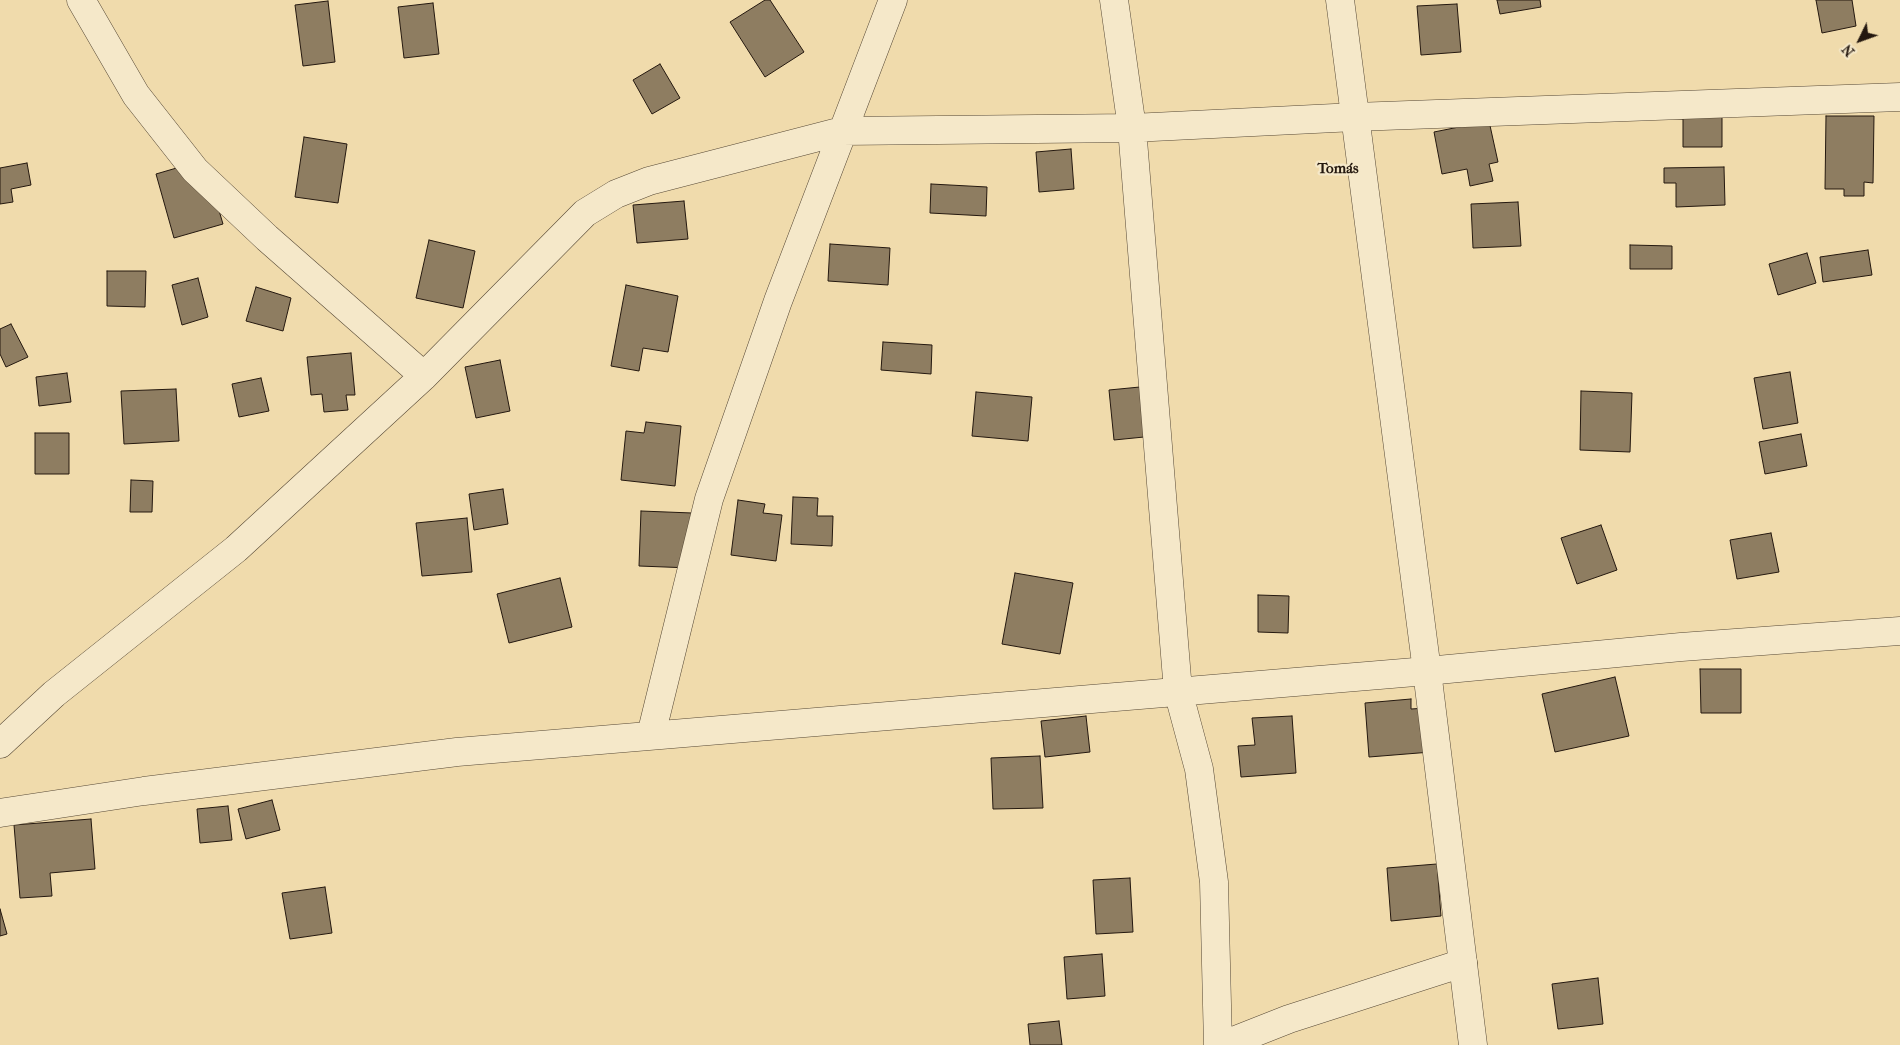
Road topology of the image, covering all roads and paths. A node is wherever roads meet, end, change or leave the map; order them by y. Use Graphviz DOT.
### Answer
graph roads {
  1 [pos="82,0"];
  2 [pos="893,0"];
  3 [pos="1114,0"];
  4 [pos="1340,0"];
  5 [pos="1900,97"];
  6 [pos="1355,117"];
  7 [pos="1132,128"];
  8 [pos="842,131"];
  9 [pos="424,376"];
  10 [pos="1900,631"];
  11 [pos="1428,671"];
  12 [pos="1178,691"];
  13 [pos="651,735"];
  14 [pos="0,744"];
  15 [pos="0,813"];
  16 [pos="1463,963"];
  17 [pos="1218,1045"];
  18 [pos="1223,1045"];
  19 [pos="1473,1045"];
  1 -- 9 [label="street"];
  2 -- 8 [label="street"];
  3 -- 7 [label="street"];
  4 -- 6 [label="street"];
  5 -- 6 [label="street"];
  6 -- 7 [label="street"];
  6 -- 11 [label="street"];
  7 -- 8 [label="street"];
  7 -- 12 [label="street"];
  8 -- 9 [label="street"];
  8 -- 13 [label="street"];
  9 -- 14 [label="street"];
  10 -- 11 [label="street"];
  11 -- 12 [label="street"];
  11 -- 16 [label="street"];
  12 -- 13 [label="street"];
  12 -- 17 [label="street"];
  13 -- 15 [label="street"];
  16 -- 18 [label="street"];
  16 -- 19 [label="street"];
}
